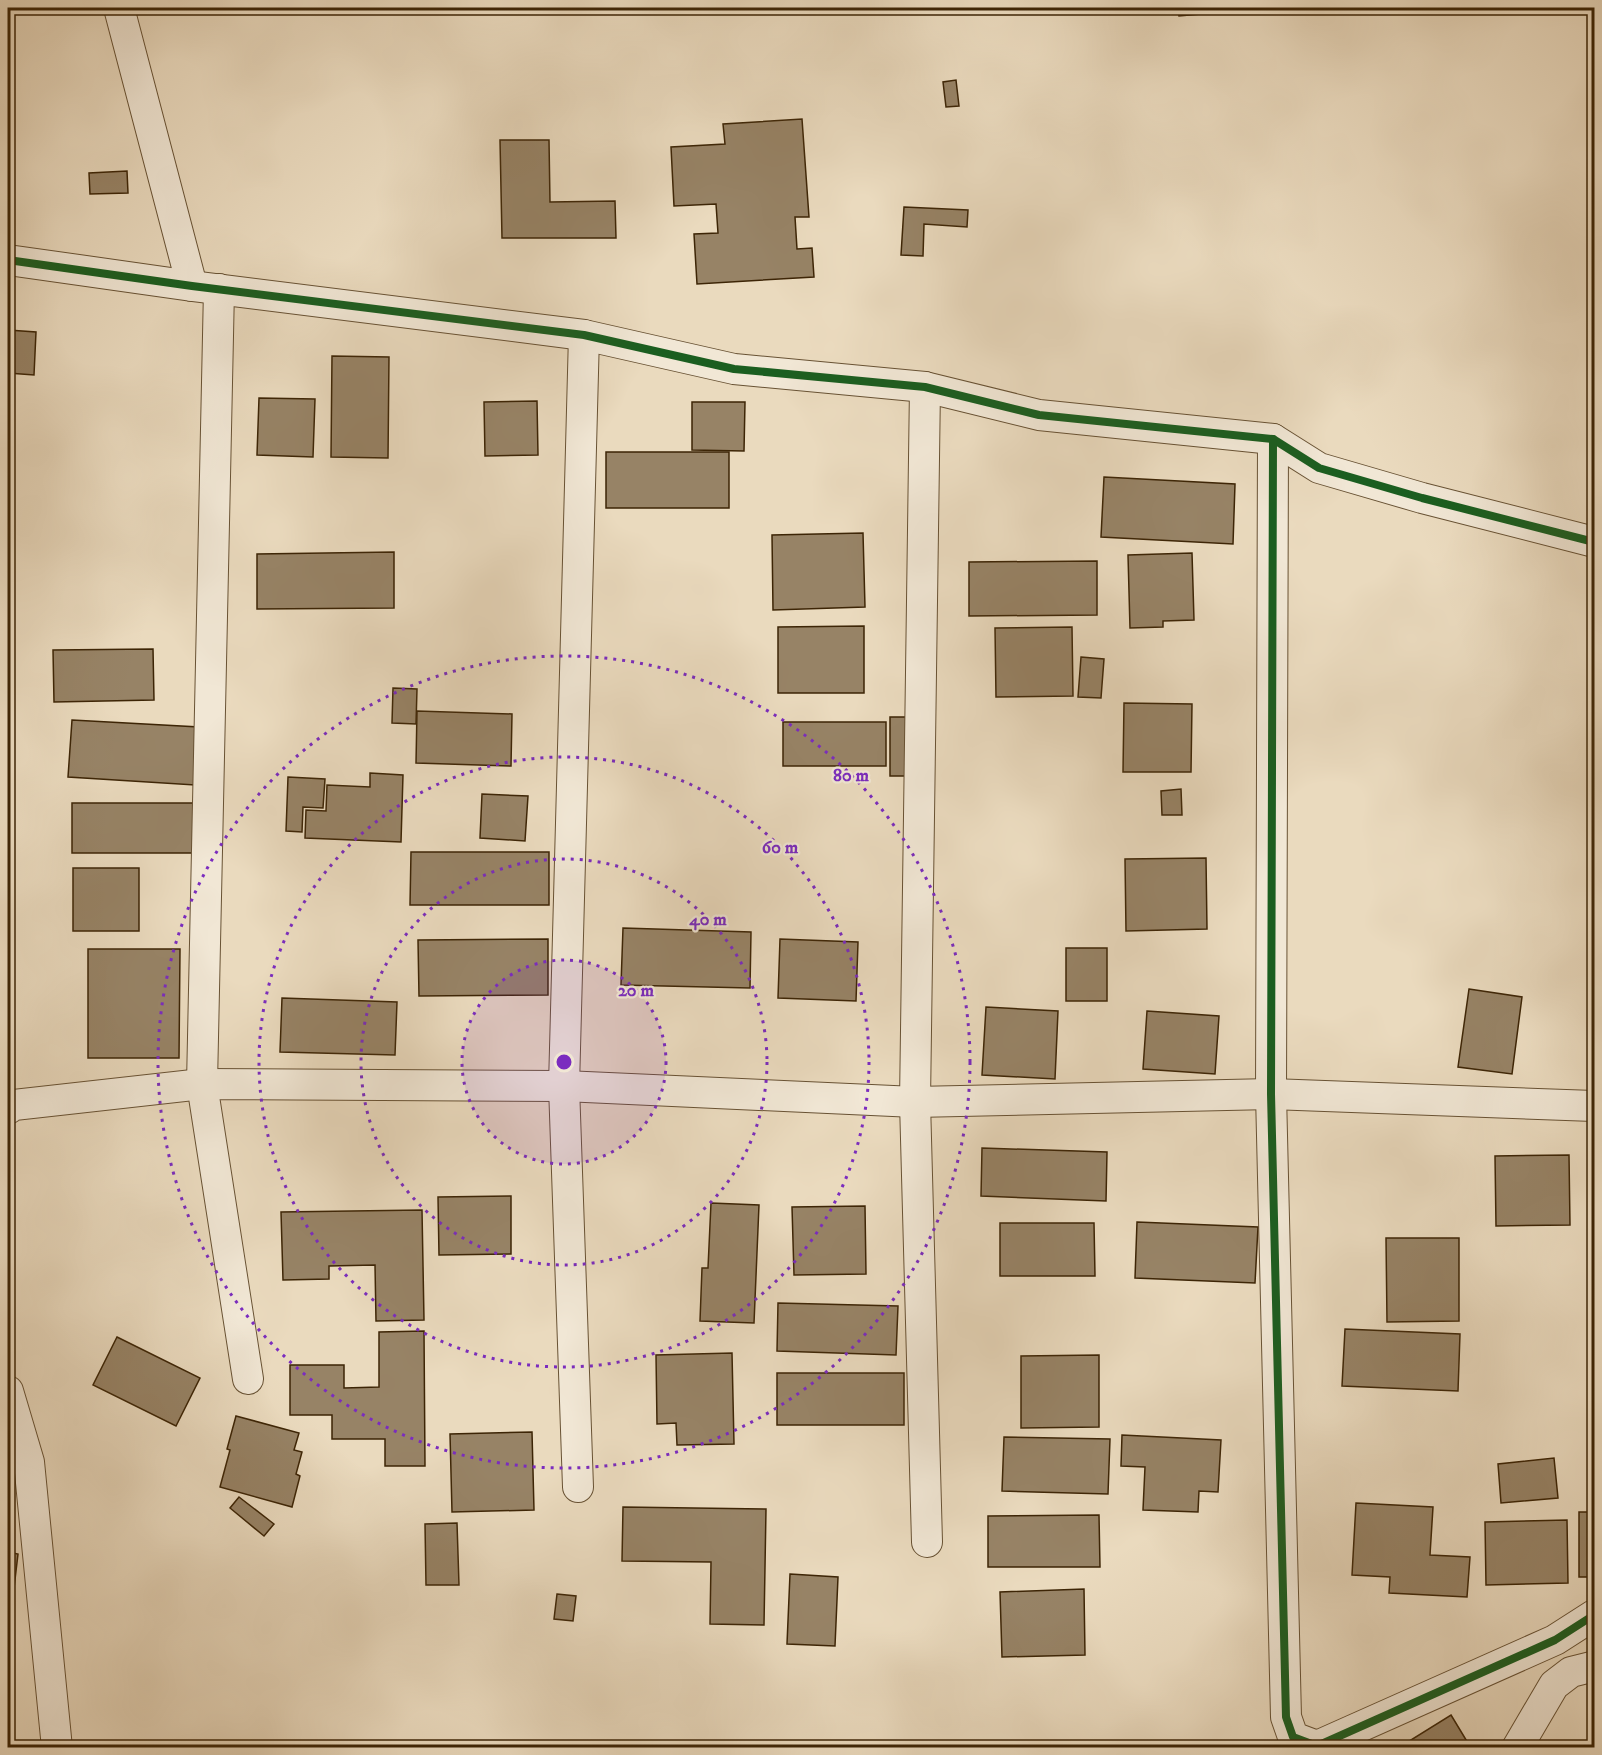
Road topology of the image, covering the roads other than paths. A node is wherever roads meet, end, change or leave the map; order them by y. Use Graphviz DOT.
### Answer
graph roads {
  1 [pos="119,8"];
  2 [pos="8,260"];
  3 [pos="205,287"];
  4 [pos="584,335"];
  5 [pos="925,387"];
  6 [pos="1273,439"];
  7 [pos="1594,542"];
  8 [pos="202,1084"];
  9 [pos="564,1086"];
  10 [pos="1271,1095"];
  11 [pos="915,1102"];
  12 [pos="1594,1106"];
  13 [pos="8,1109"];
  14 [pos="249,1379"];
  15 [pos="8,1391"];
  16 [pos="578,1487"];
  17 [pos="927,1542"];
  18 [pos="1594,1615"];
  19 [pos="1555,1640"];
  20 [pos="1593,1669"];
  21 [pos="57,1748"];
  22 [pos="1517,1748"];
  1 -- 3 [label="street"];
  2 -- 3 [label="street"];
  3 -- 4 [label="street"];
  3 -- 8 [label="street"];
  4 -- 5 [label="street"];
  4 -- 9 [label="street"];
  5 -- 6 [label="street"];
  5 -- 11 [label="street"];
  6 -- 7 [label="street"];
  6 -- 10 [label="street"];
  8 -- 9 [label="street"];
  8 -- 13 [label="street"];
  8 -- 14 [label="street"];
  9 -- 11 [label="street"];
  9 -- 16 [label="street"];
  10 -- 11 [label="street"];
  10 -- 12 [label="street"];
  10 -- 19 [label="street"];
  11 -- 17 [label="street"];
  15 -- 21 [label="street"];
  18 -- 19 [label="street"];
  19 -- 20 [label="street"];
  20 -- 22 [label="street"];
}
